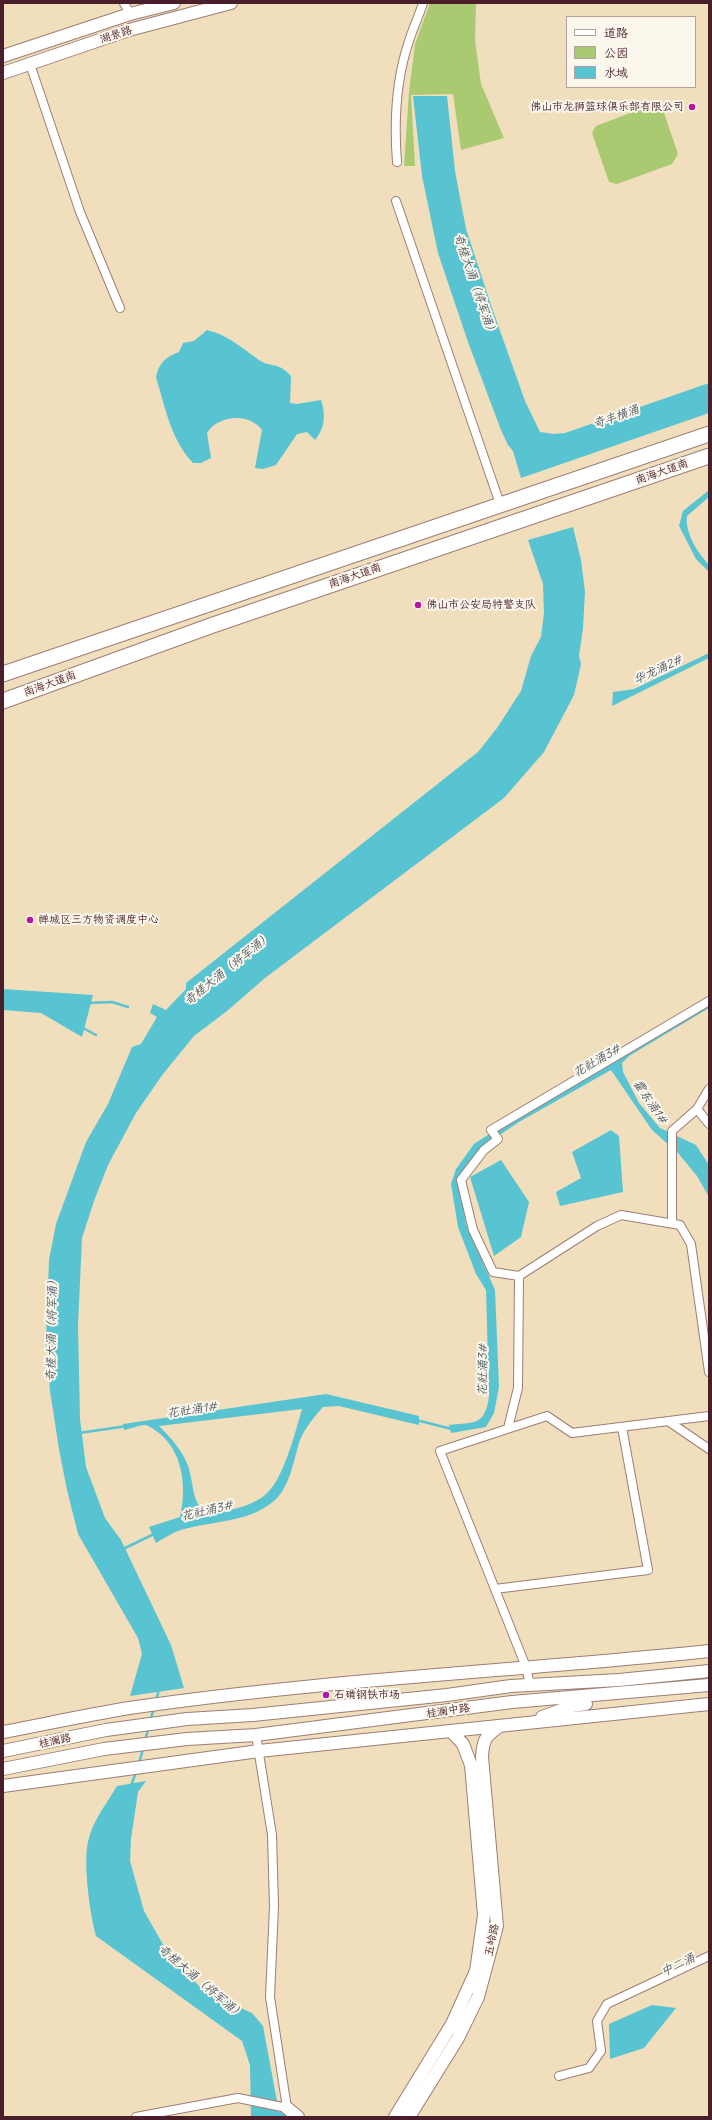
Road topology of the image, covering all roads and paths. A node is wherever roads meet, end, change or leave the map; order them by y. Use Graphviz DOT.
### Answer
graph roads {
  1 [pos="124,3"];
  2 [pos="174,3"];
  3 [pos="231,3"];
  4 [pos="423,3"];
  5 [pos="130,14"];
  6 [pos="3,56"];
  7 [pos="30,64"];
  8 [pos="3,72"];
  9 [pos="397,162"];
  10 [pos="396,201"];
  11 [pos="120,308"];
  12 [pos="709,434"];
  13 [pos="709,456"];
  14 [pos="500,504"];
  15 [pos="3,674"];
  16 [pos="3,701"];
  17 [pos="709,1001"];
  18 [pos="709,1089"];
  19 [pos="697,1109"];
  20 [pos="709,1124"];
  21 [pos="672,1223"];
  22 [pos="519,1276"];
  23 [pos="709,1372"];
  24 [pos="709,1416"];
  25 [pos="668,1421"];
  26 [pos="622,1427"];
  27 [pos="508,1428"];
  28 [pos="709,1449"];
  29 [pos="495,1589"];
  30 [pos="709,1651"];
  31 [pos="526,1667"];
  32 [pos="709,1671"];
  33 [pos="530,1685"];
  34 [pos="709,1685"];
  35 [pos="620,1694"];
  36 [pos="709,1704"];
  37 [pos="524,1723"];
  38 [pos="500,1726"];
  39 [pos="308,1728"];
  40 [pos="106,1730"];
  41 [pos="452,1731"];
  42 [pos="3,1732"];
  43 [pos="256,1735"];
  44 [pos="386,1738"];
  45 [pos="187,1739"];
  46 [pos="3,1751"];
  47 [pos="259,1751"];
  48 [pos="471,1765"];
  49 [pos="3,1769"];
  50 [pos="483,1770"];
  51 [pos="3,1786"];
  52 [pos="709,1956"];
  53 [pos="559,2076"];
  54 [pos="287,2108"];
  55 [pos="136,2117"];
  56 [pos="298,2117"];
  57 [pos="395,2117"];
  58 [pos="409,2117"];
  1 -- 5 [label="street"];
  2 -- 5 [label="main road, 湖景路"];
  3 -- 7 [label="main road, 湖景路"];
  4 -- 9 [label="street"];
  5 -- 6 [label="main road, 湖景路"];
  7 -- 8 [label="main road, 湖景路"];
  7 -- 11 [label="street"];
  10 -- 14 [label="street"];
  12 -- 14 [label="highway, 南海大道南"];
  13 -- 16 [label="highway, 南海大道南"];
  14 -- 15 [label="highway, 南海大道南"];
  17 -- 22 [label="street"];
  18 -- 19 [label="street"];
  19 -- 20 [label="street"];
  19 -- 21 [label="street"];
  21 -- 22 [label="street"];
  21 -- 23 [label="street"];
  22 -- 27 [label="street"];
  24 -- 25 [label="street"];
  25 -- 26 [label="street"];
  25 -- 28 [label="street"];
  26 -- 27 [label="street"];
  26 -- 29 [label="street"];
  27 -- 29 [label="street"];
  29 -- 31 [label="street"];
  30 -- 31 [label="main road"];
  31 -- 33 [label="street"];
  31 -- 42 [label="main road"];
  32 -- 33 [label="main road, 桂澜中路"];
  33 -- 40 [label="main road, 桂澜中路"];
  34 -- 35 [label="main road, 桂澜中路"];
  35 -- 37 [label="main road"];
  35 -- 39 [label="main road, 桂澜中路"];
  36 -- 37 [label="main road"];
  37 -- 38 [label="main road"];
  38 -- 41 [label="main road"];
  38 -- 50 [label="main road, 五岭路"];
  39 -- 43 [label="main road, 桂澜中路"];
  39 -- 44 [label="main road"];
  40 -- 46 [label="main road, 桂澜路"];
  41 -- 44 [label="main road"];
  41 -- 48 [label="main road, 五岭路"];
  43 -- 45 [label="main road, 桂澜中路"];
  43 -- 47 [label="street"];
  44 -- 47 [label="main road"];
  45 -- 49 [label="main road, 桂澜路"];
  47 -- 51 [label="main road"];
  47 -- 54 [label="street"];
  48 -- 50 [label="main road"];
  48 -- 57 [label="main road, 五岭路"];
  50 -- 58 [label="main road, 五岭路"];
  52 -- 53 [label="street"];
  54 -- 55 [label="street"];
  54 -- 56 [label="main road"];
}
